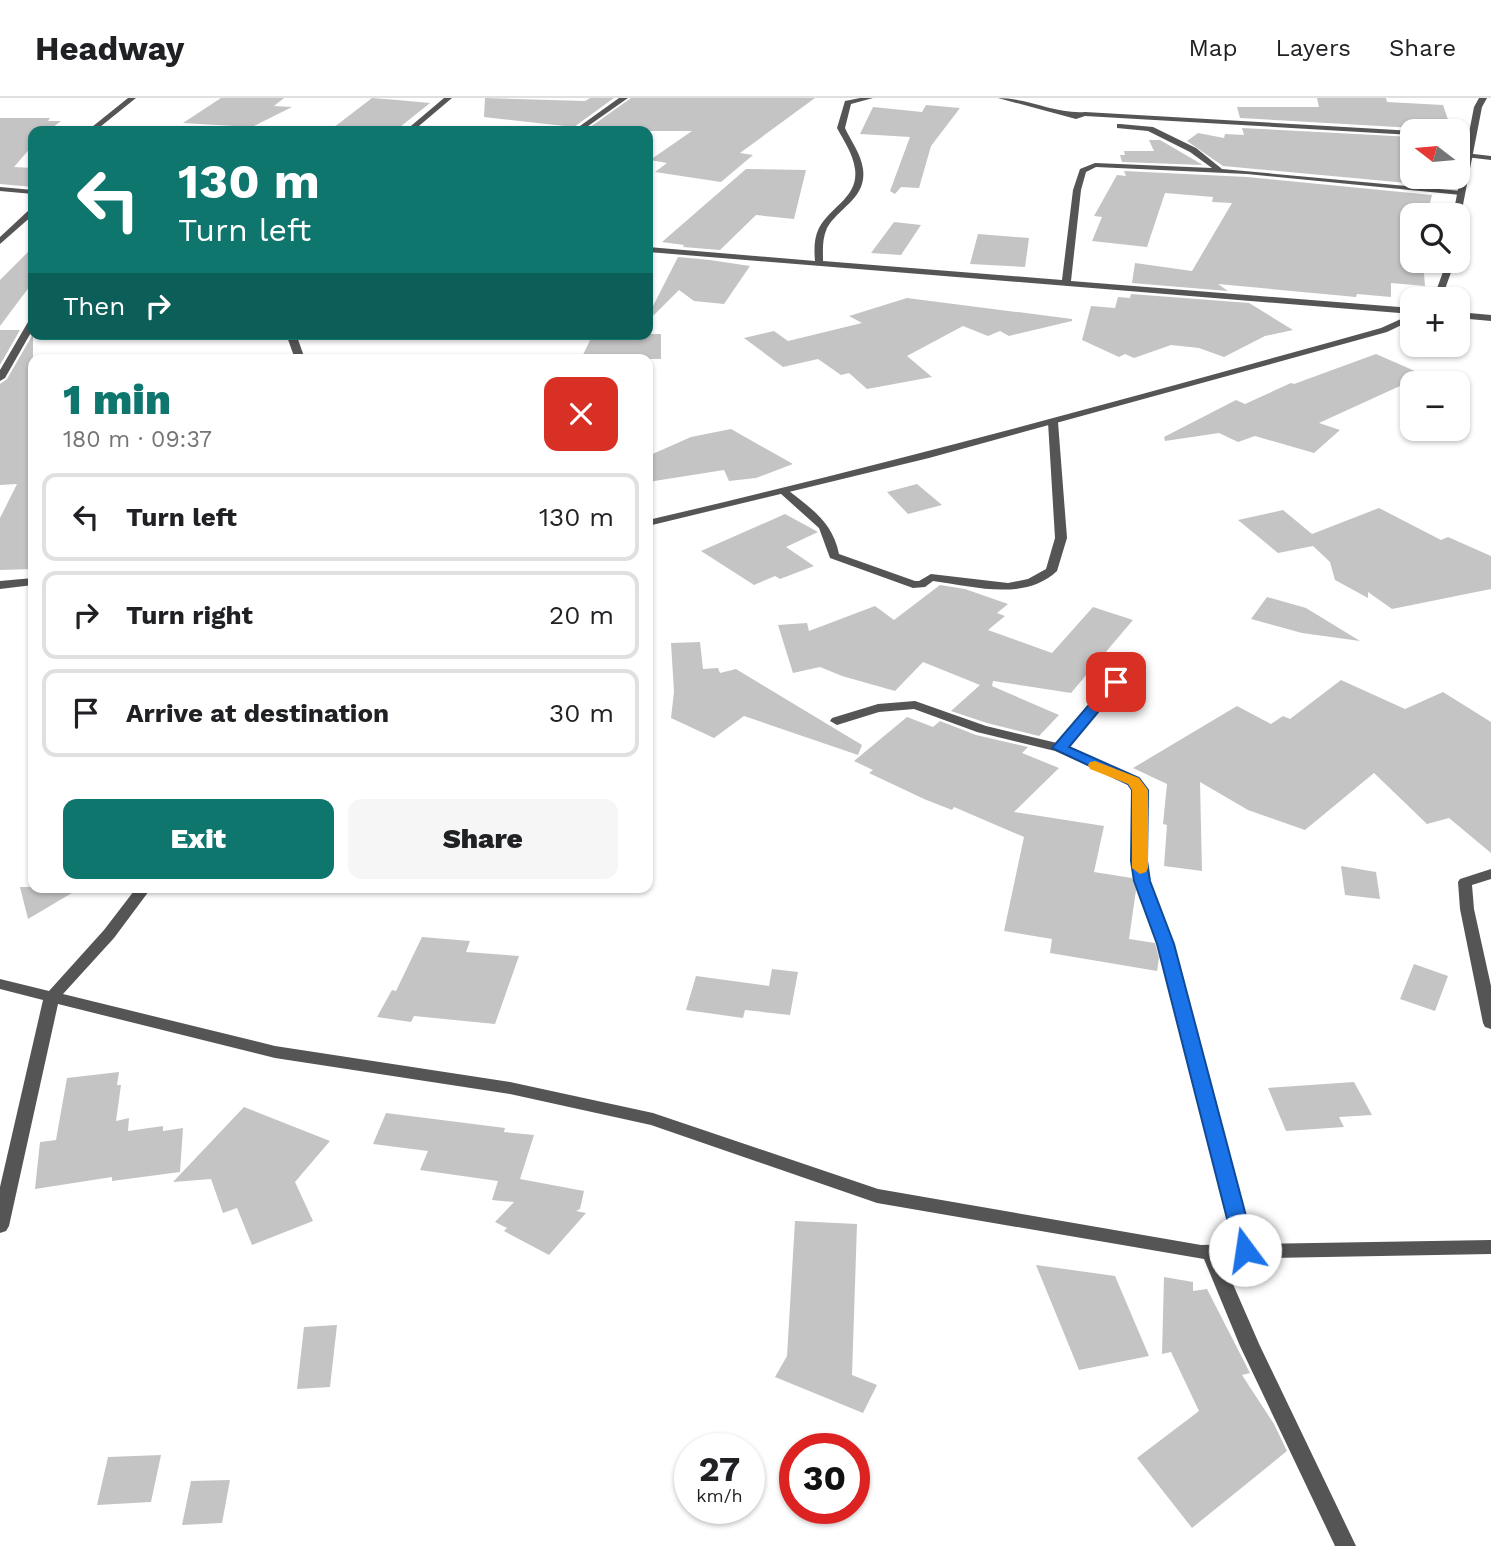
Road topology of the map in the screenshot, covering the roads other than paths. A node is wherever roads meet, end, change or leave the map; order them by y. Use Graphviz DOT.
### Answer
graph roads {
  1 [pos="132,98"];
  2 [pos="448,98"];
  3 [pos="624,98"];
  4 [pos="869,98"];
  5 [pos="1002,98"];
  6 [pos="1483,98"];
  7 [pos="1070,115"];
  8 [pos="97,126"];
  9 [pos="415,126"];
  10 [pos="584,126"];
  11 [pos="1400,132"];
  12 [pos="1472,137"];
  13 [pos="1470,146"];
  14 [pos="1470,155"];
  15 [pos="1491,158"];
  16 [pos="1219,170"];
  17 [pos="0,189"];
  18 [pos="1462,189"];
  19 [pos="28,191"];
  20 [pos="1461,193"];
  21 [pos="1459,203"];
  22 [pos="28,216"];
  23 [pos="0,241"];
  24 [pos="653,250"];
  25 [pos="819,263"];
  26 [pos="1066,282"];
  27 [pos="1400,310"];
  28 [pos="1470,316"];
  29 [pos="1491,318"];
  30 [pos="1400,323"];
  31 [pos="28,330"];
  32 [pos="0,378"];
  33 [pos="1053,422"];
  34 [pos="785,493"];
  35 [pos="653,522"];
  36 [pos="28,582"];
  37 [pos="0,585"];
  38 [pos="1116,682"];
  39 [pos="837,721"];
  40 [pos="1059,748"];
  41 [pos="1491,874"];
  42 [pos="140,893"];
  43 [pos="0,984"];
  44 [pos="51,998"];
  45 [pos="1491,1023"];
  46 [pos="0,1226"];
  47 [pos="1491,1247"];
  48 [pos="1245,1250"];
  49 [pos="1210,1251"];
  50 [pos="1346,1546"];
  1 -- 8 [label="street"];
  2 -- 9 [label="street"];
  3 -- 10 [label="street"];
  4 -- 25 [label="street"];
  5 -- 7 [label="street"];
  6 -- 12 [label="street"];
  7 -- 11 [label="street"];
  7 -- 16 [label="street"];
  12 -- 13 [label="street"];
  14 -- 15 [label="street"];
  16 -- 20 [label="street"];
  16 -- 26 [label="street"];
  17 -- 19 [label="street"];
  18 -- 20 [label="street"];
  20 -- 21 [label="street"];
  22 -- 23 [label="street"];
  24 -- 25 [label="street"];
  25 -- 26 [label="street"];
  26 -- 27 [label="street"];
  28 -- 29 [label="street"];
  30 -- 33 [label="street"];
  31 -- 32 [label="street"];
  33 -- 34 [label="street"];
  33 -- 34 [label="street"];
  34 -- 35 [label="street"];
  36 -- 37 [label="street"];
  38 -- 40 [label="street"];
  39 -- 40 [label="street"];
  40 -- 48 [label="street"];
  41 -- 45 [label="street"];
  42 -- 44 [label="street"];
  43 -- 44 [label="street"];
  44 -- 46 [label="street"];
  44 -- 49 [label="street"];
  47 -- 48 [label="street"];
  48 -- 49 [label="street"];
  49 -- 50 [label="street"];
}
